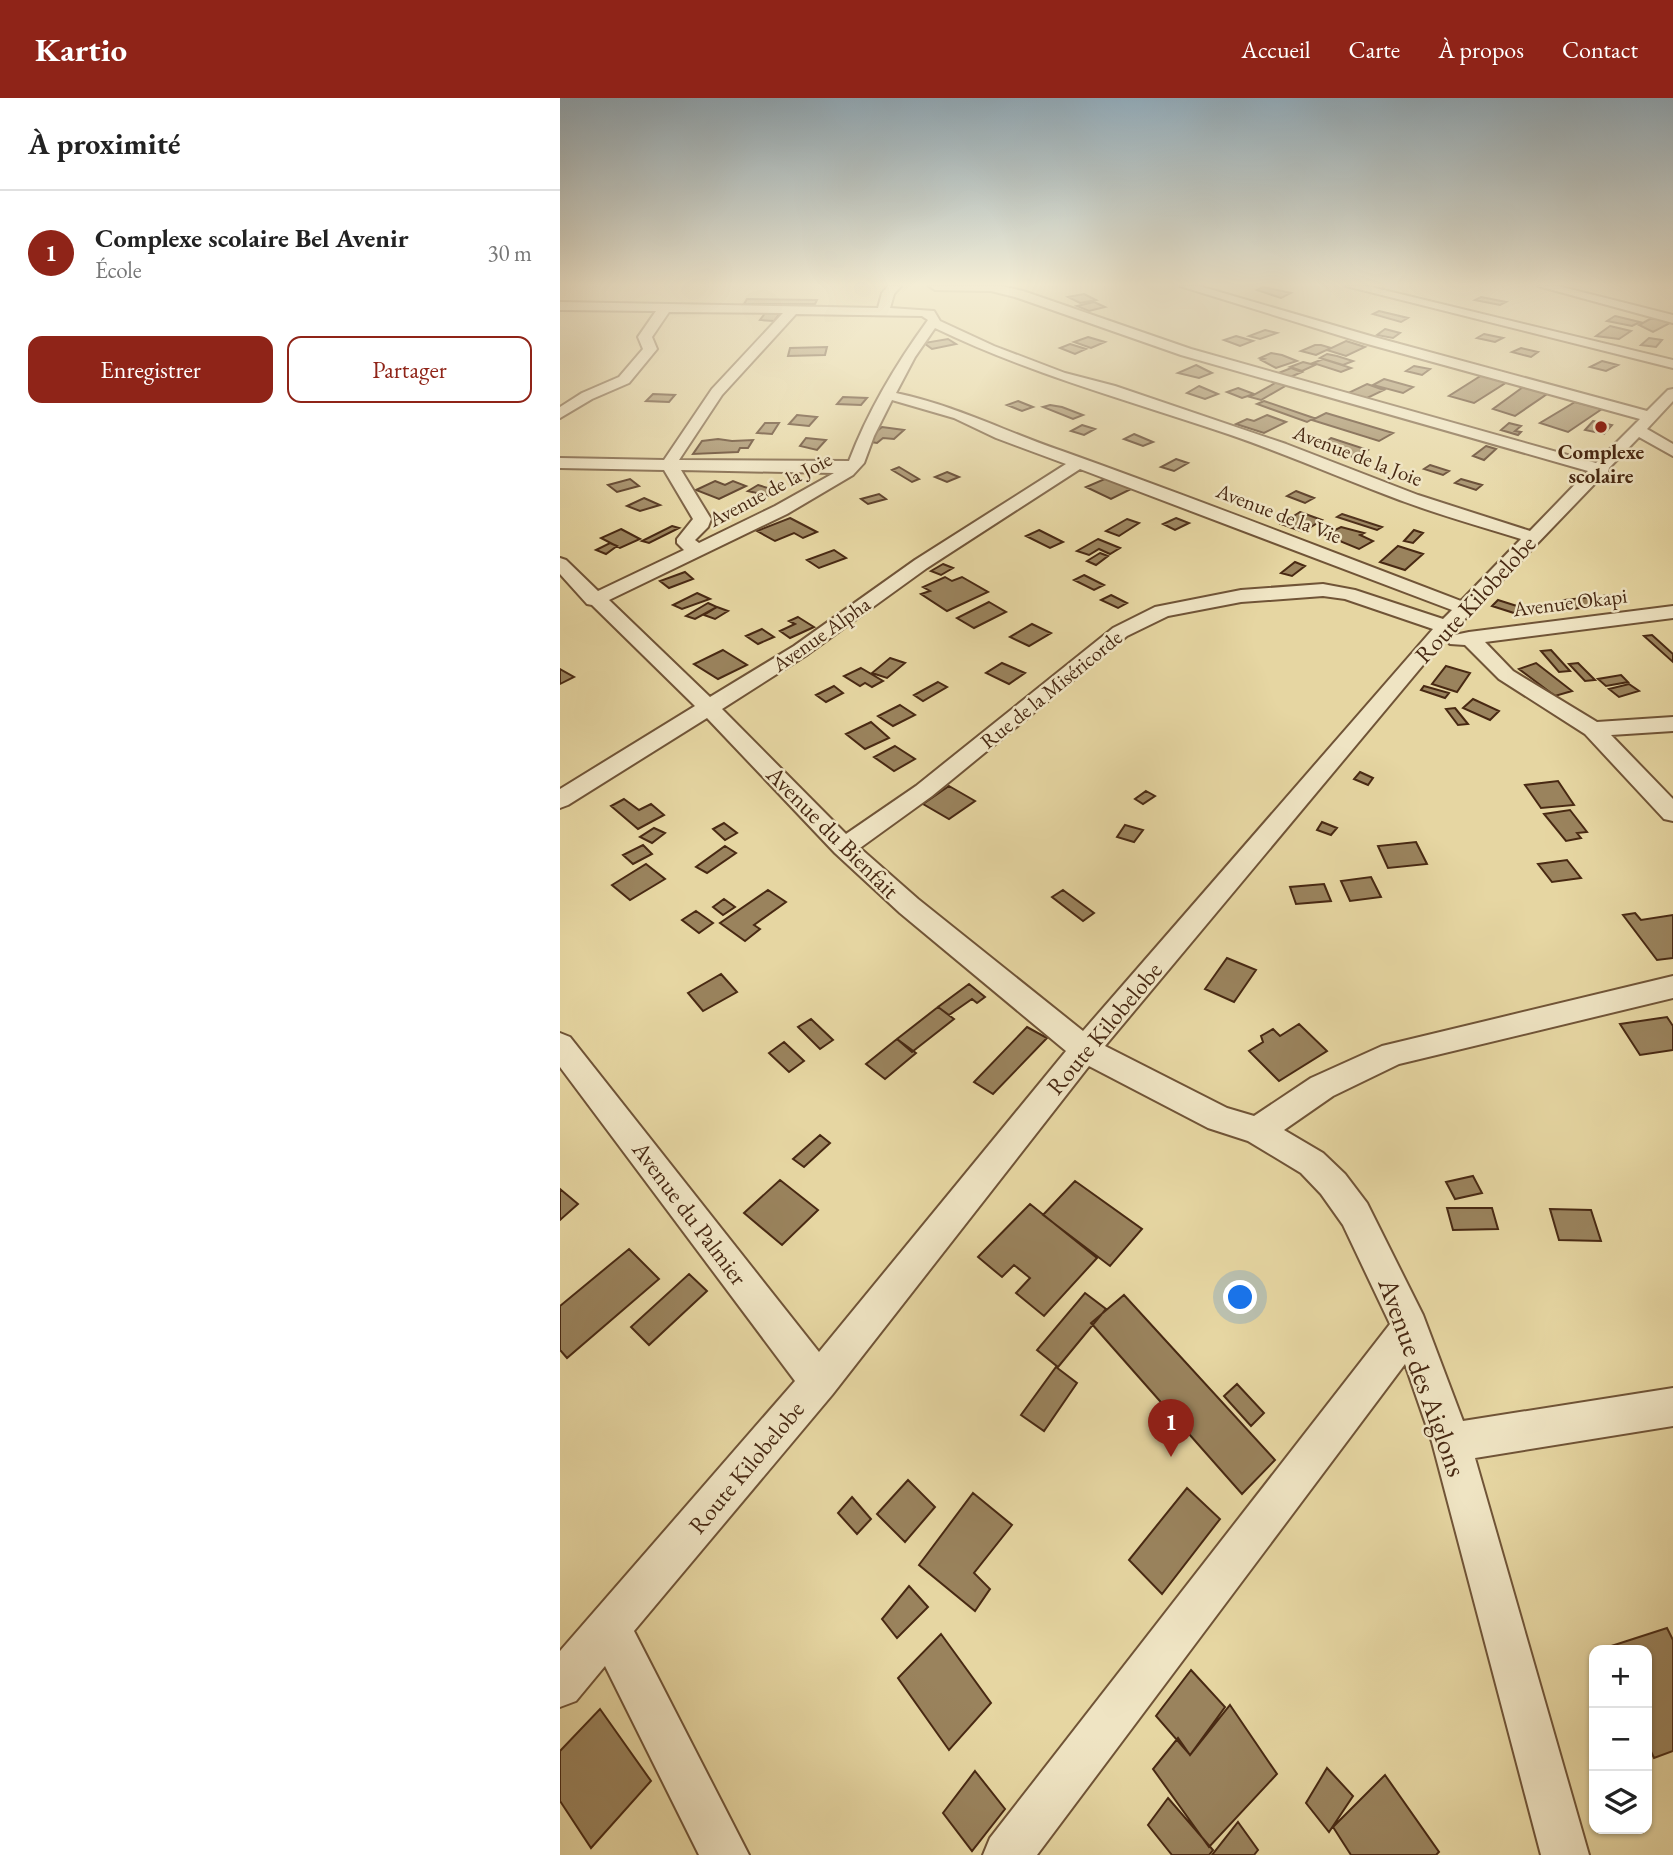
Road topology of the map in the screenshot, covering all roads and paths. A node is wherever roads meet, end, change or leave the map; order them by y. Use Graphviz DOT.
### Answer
graph roads {
  1 [pos="635,368"];
  2 [pos="739,368"];
  3 [pos="902,368"];
  4 [pos="1039,368"];
  5 [pos="1242,368"];
  6 [pos="1461,368"];
  7 [pos="1673,394"];
  8 [pos="888,395"];
  9 [pos="560,414"];
  10 [pos="1645,424"];
  11 [pos="1673,451"];
  12 [pos="560,463"];
  13 [pos="1078,463"];
  14 [pos="669,464"];
  15 [pos="851,468"];
  16 [pos="1602,470"];
  17 [pos="1532,537"];
  18 [pos="698,550"];
  19 [pos="560,564"];
  20 [pos="594,600"];
  21 [pos="1673,612"];
  22 [pos="1452,629"];
  23 [pos="710,709"];
  24 [pos="1673,724"];
  25 [pos="1593,729"];
  26 [pos="560,800"];
  27 [pos="1673,813"];
  28 [pos="844,847"];
  29 [pos="1673,987"];
  30 [pos="560,1045"];
  31 [pos="1085,1049"];
  32 [pos="1258,1130"];
  33 [pos="1410,1326"];
  34 [pos="819,1382"];
  35 [pos="1673,1406"];
  36 [pos="1451,1442"];
  37 [pos="609,1628"];
  38 [pos="560,1685"];
  39 [pos="725,1855"];
  40 [pos="1007,1855"];
  41 [pos="1565,1855"];
  1 -- 9 [label="street"];
  2 -- 14 [label="street"];
  3 -- 8 [label="street, Avenue de la Joie"];
  4 -- 17 [label="street, Avenue de la Joie"];
  5 -- 16 [label="street"];
  6 -- 10 [label="street"];
  7 -- 10 [label="street, Route Kilobelobe"];
  8 -- 13 [label="street, Avenue de la Vie"];
  8 -- 15 [label="street, Avenue de la Joie"];
  10 -- 11 [label="street"];
  10 -- 16 [label="street, Route Kilobelobe"];
  12 -- 14 [label="street"];
  13 -- 22 [label="street, Avenue de la Vie"];
  13 -- 23 [label="street, Avenue Alpha"];
  14 -- 15 [label="street"];
  14 -- 18 [label="street"];
  15 -- 18 [label="street, Avenue de la Joie"];
  16 -- 17 [label="street, Route Kilobelobe"];
  17 -- 22 [label="street, Route Kilobelobe"];
  18 -- 20 [label="street, Avenue de la Joie"];
  19 -- 20 [label="street, Avenue du Bienfait"];
  20 -- 23 [label="street, Avenue du Bienfait"];
  21 -- 22 [label="street, Avenue Okapi"];
  22 -- 25 [label="street"];
  22 -- 28 [label="street, Rue de la Miséricorde"];
  22 -- 31 [label="street, Route Kilobelobe"];
  23 -- 26 [label="street, Avenue Alpha"];
  23 -- 28 [label="street, Avenue du Bienfait"];
  24 -- 25 [label="street"];
  25 -- 27 [label="street"];
  28 -- 31 [label="street, Avenue du Bienfait"];
  29 -- 32 [label="street"];
  30 -- 34 [label="street, Avenue du Palmier"];
  31 -- 32 [label="street, Avenue des Aiglons"];
  31 -- 34 [label="street, Route Kilobelobe"];
  32 -- 33 [label="street, Avenue des Aiglons"];
  33 -- 36 [label="street, Avenue des Aiglons"];
  33 -- 40 [label="street"];
  34 -- 37 [label="street, Route Kilobelobe"];
  35 -- 36 [label="street"];
  36 -- 41 [label="street, Avenue des Aiglons"];
  37 -- 38 [label="street, Route Kilobelobe"];
  37 -- 39 [label="street"];
}
